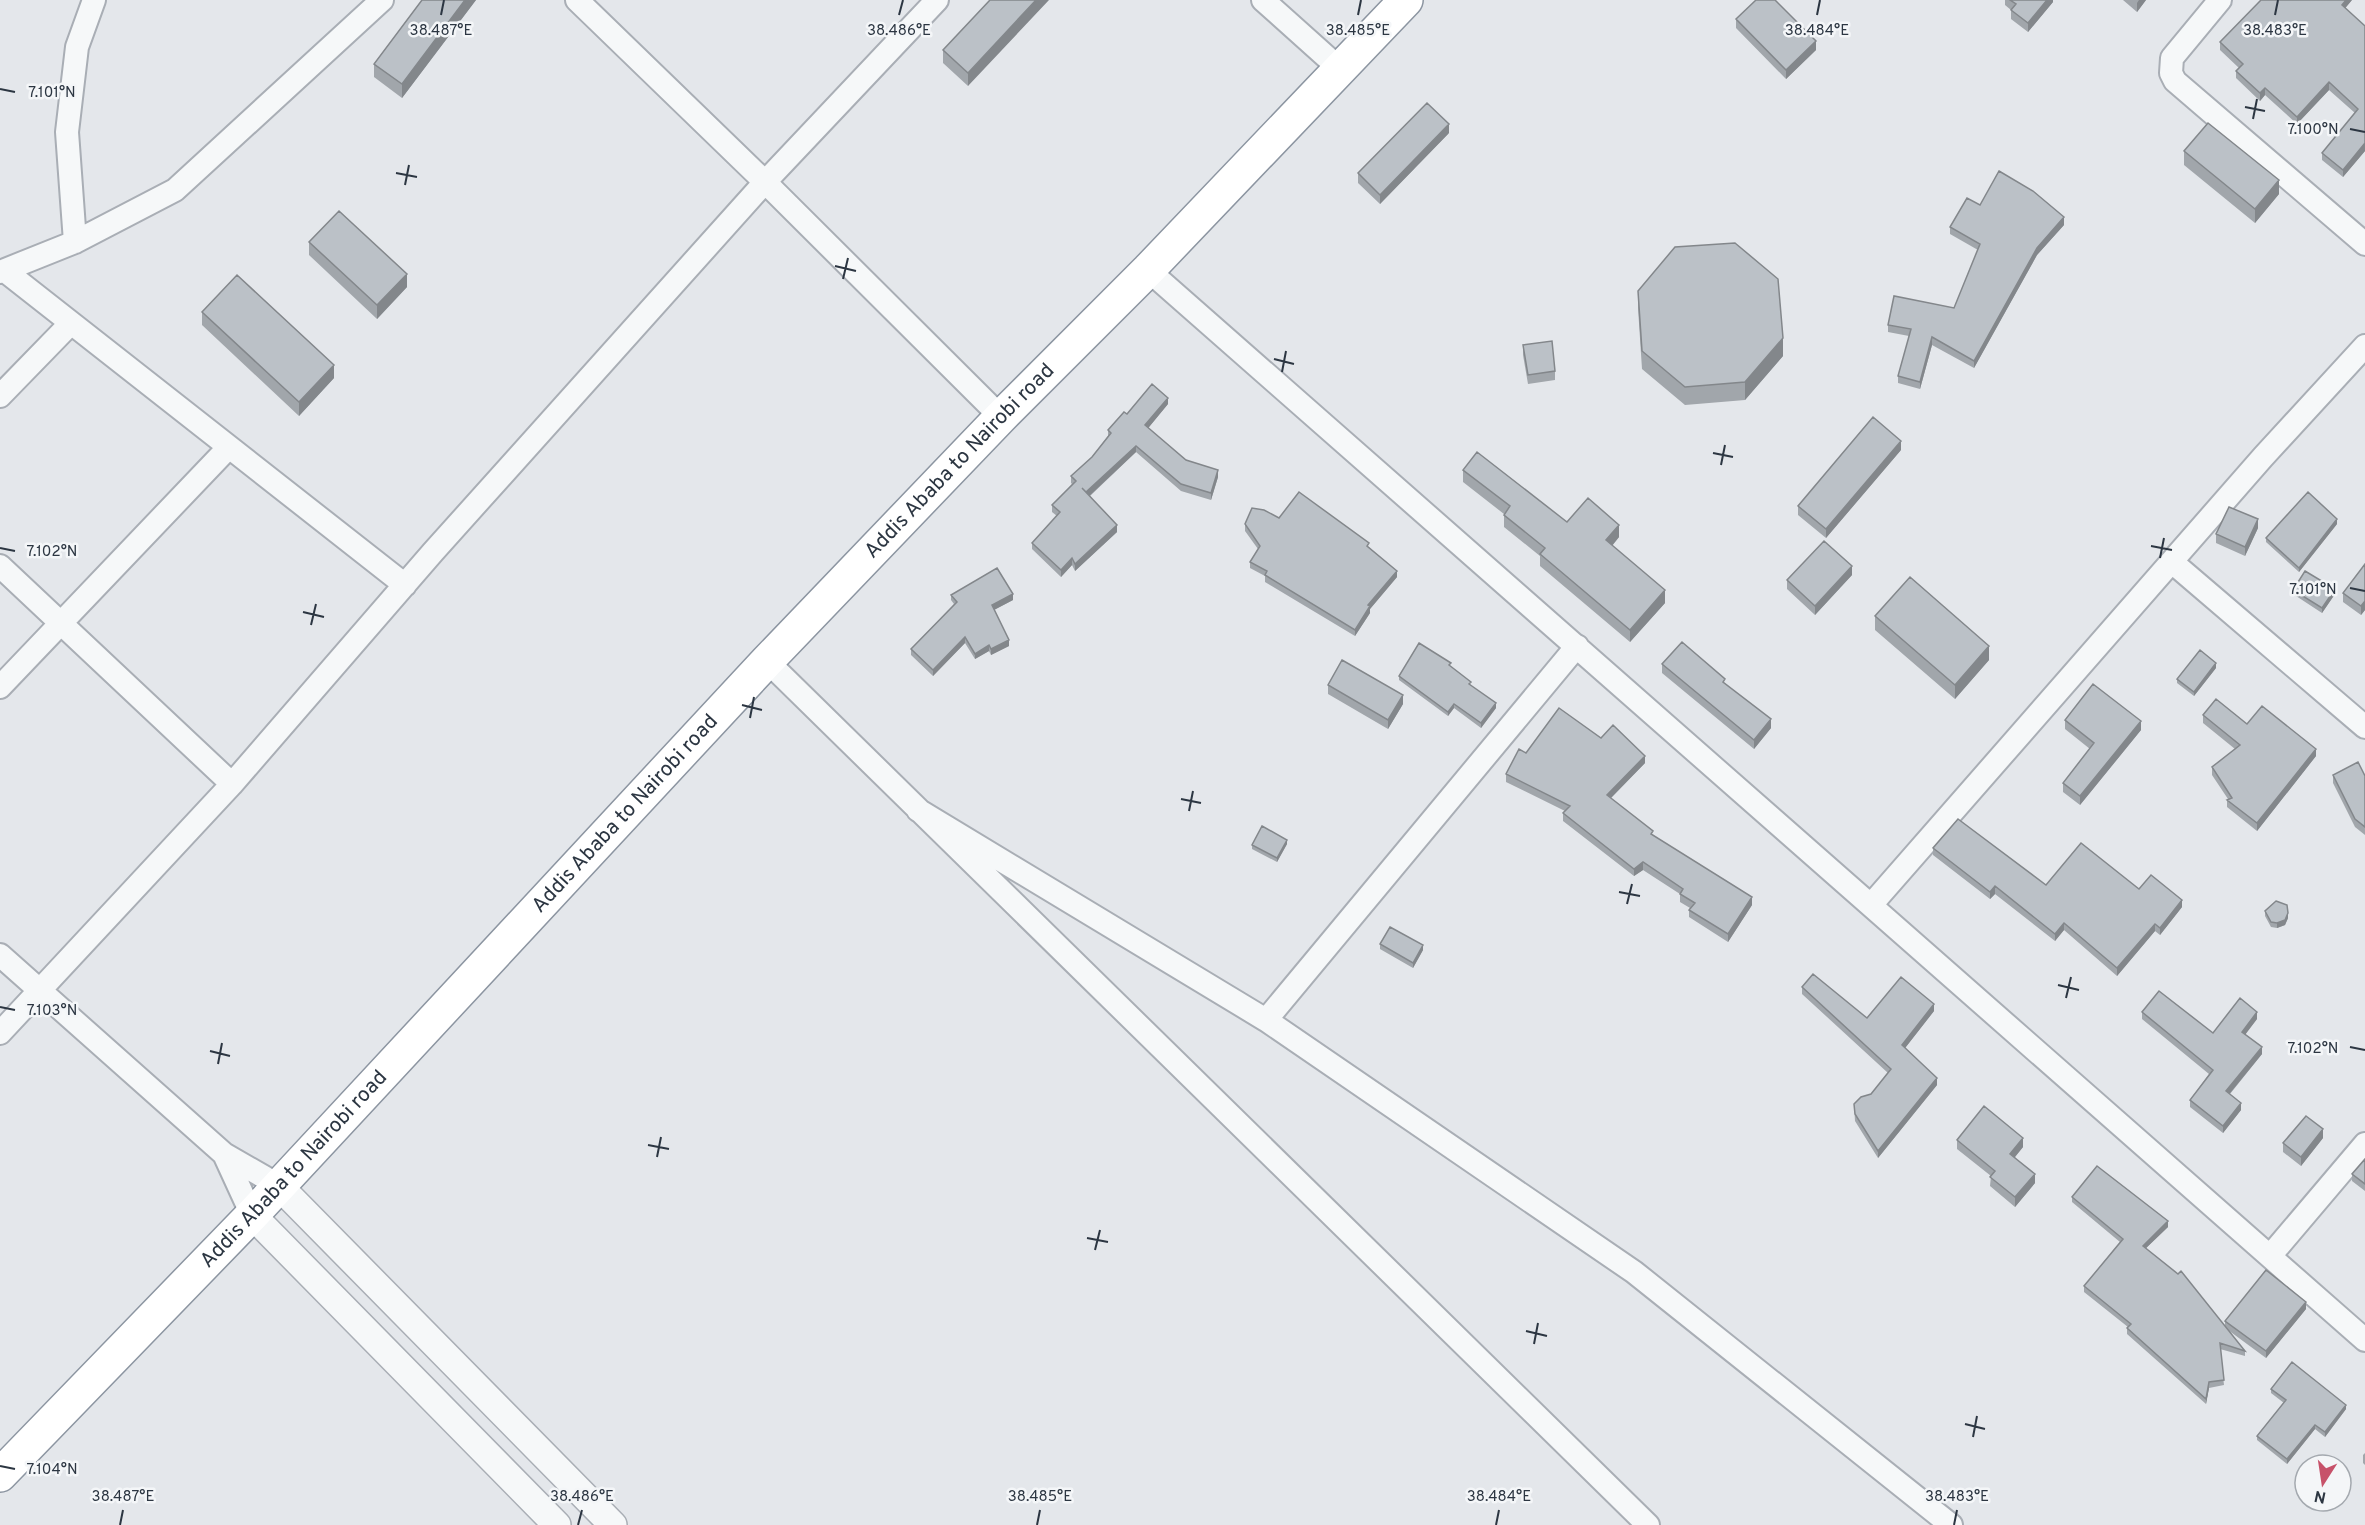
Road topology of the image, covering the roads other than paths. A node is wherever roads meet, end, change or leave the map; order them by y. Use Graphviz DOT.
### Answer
graph roads {
  1 [pos="94,0"];
  2 [pos="382,0"];
  3 [pos="577,0"];
  4 [pos="937,0"];
  5 [pos="1263,0"];
  6 [pos="1406,0"];
  7 [pos="2220,0"];
  8 [pos="1340,69"];
  9 [pos="765,182"];
  10 [pos="75,242"];
  11 [pos="2365,244"];
  12 [pos="1148,270"];
  13 [pos="2,271"];
  14 [pos="71,323"];
  15 [pos="2365,346"];
  16 [pos="0,396"];
  17 [pos="1001,417"];
  18 [pos="229,447"];
  19 [pos="2172,562"];
  20 [pos="0,566"];
  21 [pos="405,585"];
  22 [pos="61,623"];
  23 [pos="1576,645"];
  24 [pos="767,661"];
  25 [pos="0,687"];
  26 [pos="2365,727"];
  27 [pos="232,784"];
  28 [pos="918,810"];
  29 [pos="1871,905"];
  30 [pos="0,955"];
  31 [pos="40,991"];
  32 [pos="1266,1020"];
  33 [pos="0,1033"];
  34 [pos="2365,1144"];
  35 [pos="224,1154"];
  36 [pos="278,1185"];
  37 [pos="252,1215"];
  38 [pos="2270,1256"];
  39 [pos="2365,1340"];
  40 [pos="0,1475"];
  41 [pos="558,1525"];
  42 [pos="613,1525"];
  43 [pos="1648,1525"];
  44 [pos="1951,1525"];
  1 -- 10 [label="street"];
  2 -- 10 [label="street"];
  3 -- 9 [label="street"];
  4 -- 9 [label="street"];
  5 -- 8 [label="street"];
  6 -- 8 [label="highway, Addis Ababa to Nairobi road"];
  7 -- 11 [label="street"];
  8 -- 12 [label="highway, Addis Ababa to Nairobi road"];
  9 -- 17 [label="street"];
  9 -- 21 [label="street"];
  10 -- 13 [label="street"];
  12 -- 17 [label="highway, Addis Ababa to Nairobi road"];
  12 -- 23 [label="street"];
  13 -- 14 [label="street"];
  14 -- 16 [label="street"];
  14 -- 18 [label="street"];
  15 -- 19 [label="street"];
  17 -- 24 [label="highway, Addis Ababa to Nairobi road"];
  18 -- 21 [label="street"];
  18 -- 22 [label="street"];
  19 -- 26 [label="street"];
  19 -- 29 [label="street"];
  20 -- 22 [label="street"];
  21 -- 27 [label="street"];
  22 -- 25 [label="street"];
  22 -- 27 [label="street"];
  23 -- 29 [label="street"];
  23 -- 32 [label="street"];
  24 -- 28 [label="street"];
  24 -- 36 [label="highway, Addis Ababa to Nairobi road"];
  27 -- 31 [label="street"];
  28 -- 32 [label="street"];
  28 -- 43 [label="street"];
  29 -- 38 [label="street"];
  30 -- 31 [label="street"];
  31 -- 33 [label="street"];
  31 -- 35 [label="street"];
  32 -- 44 [label="street"];
  34 -- 38 [label="street"];
  35 -- 36 [label="street"];
  35 -- 37 [label="street"];
  36 -- 37 [label="highway, Addis Ababa to Nairobi road"];
  36 -- 42 [label="street"];
  37 -- 40 [label="highway, Addis Ababa to Nairobi road"];
  37 -- 41 [label="street"];
  38 -- 39 [label="street"];
}
